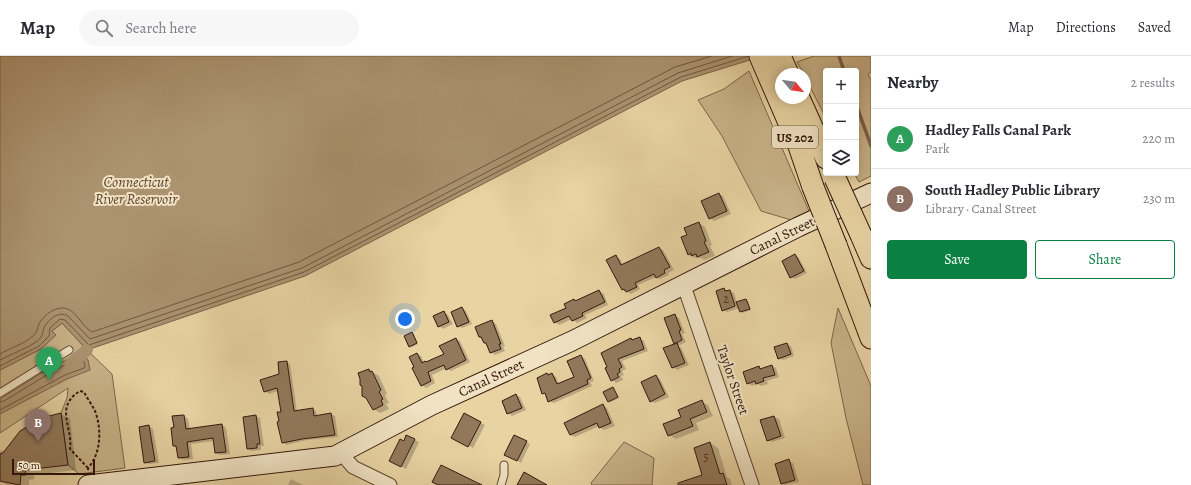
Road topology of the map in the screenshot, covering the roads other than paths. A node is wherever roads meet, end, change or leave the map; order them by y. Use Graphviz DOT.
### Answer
graph roads {
  1 [pos="760,56"];
  2 [pos="780,56"];
  3 [pos="780,68"];
  4 [pos="775,74"];
  5 [pos="787,104"];
  6 [pos="802,104"];
  7 [pos="823,151"];
  8 [pos="834,176"];
  9 [pos="871,193"];
  10 [pos="871,258"];
  11 [pos="684,286"];
  12 [pos="871,338"];
  13 [pos="69,350"];
  14 [pos="0,393"];
  15 [pos="341,453"];
  16 [pos="504,465"];
  17 [pos="88,476"];
  18 [pos="390,485"];
  19 [pos="501,485"];
  20 [pos="752,485"];
  1 -- 4 [label="main road, US 202"];
  2 -- 3 [label="main road, US 202"];
  5 -- 12 [label="main road, US 202, bridge"];
  6 -- 7 [label="main road, US 202"];
  8 -- 10 [label="main road, bridge"];
  9 -- 11 [label="street, Canal Street"];
  11 -- 15 [label="street, Canal Street"];
  11 -- 20 [label="street, Taylor Street"];
  13 -- 14 [label="lane"];
  15 -- 17 [label="street, Canal Street"];
  15 -- 18 [label="street"];
  16 -- 19 [label="lane"];
}
